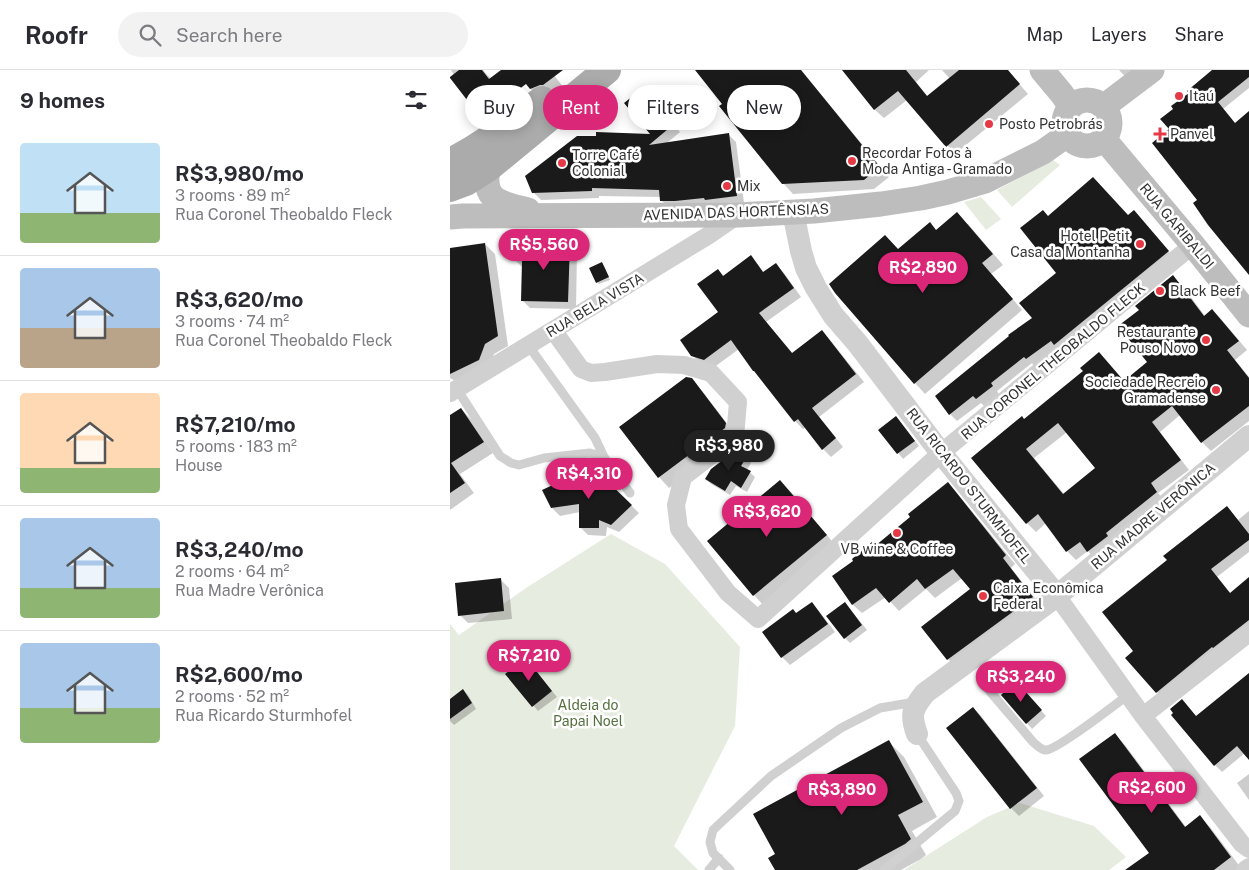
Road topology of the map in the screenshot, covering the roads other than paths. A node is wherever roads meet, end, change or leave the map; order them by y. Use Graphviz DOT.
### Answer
graph roads {
  1 [pos="581,70"];
  2 [pos="607,70"];
  3 [pos="1042,70"];
  4 [pos="1152,70"];
  5 [pos="1071,107"];
  6 [pos="1103,107"];
  7 [pos="1067,135"];
  8 [pos="1104,139"];
  9 [pos="470,161"];
  10 [pos="450,188"];
  11 [pos="793,212"];
  12 [pos="738,215"];
  13 [pos="552,216"];
  14 [pos="450,218"];
  15 [pos="1193,245"];
  16 [pos="1249,315"];
  17 [pos="553,330"];
  18 [pos="528,345"];
  19 [pos="453,391"];
  20 [pos="1249,436"];
  21 [pos="941,453"];
  22 [pos="604,457"];
  23 [pos="630,493"];
  24 [pos="1057,596"];
  25 [pos="1249,634"];
  26 [pos="987,688"];
  27 [pos="1128,695"];
  28 [pos="918,702"];
  29 [pos="1143,716"];
  30 [pos="917,734"];
  31 [pos="1245,847"];
  32 [pos="719,858"];
  33 [pos="1249,866"];
  34 [pos="709,870"];
  35 [pos="730,870"];
  36 [pos="884,870"];
  37 [pos="1245,870"];
  1 -- 9 [label="main road"];
  2 -- 9 [label="main road"];
  3 -- 5 [label="main road"];
  4 -- 6 [label="main road"];
  5 -- 6 [label="main road"];
  5 -- 7 [label="main road"];
  6 -- 8 [label="main road"];
  7 -- 8 [label="main road"];
  7 -- 11 [label="main road, AVENIDA DAS HORTÊNSIAS"];
  8 -- 15 [label="main road, RUA GARIBALDI"];
  9 -- 10 [label="main road"];
  9 -- 13 [label="main road"];
  11 -- 12 [label="main road, AVENIDA DAS HORTÊNSIAS"];
  11 -- 21 [label="street, RUA RICARDO STURMHOFEL"];
  12 -- 13 [label="main road, AVENIDA DAS HORTÊNSIAS"];
  12 -- 17 [label="street, RUA BELA VISTA"];
  13 -- 14 [label="main road, AVENIDA DAS HORTÊNSIAS"];
  15 -- 16 [label="main road, RUA GARIBALDI"];
  15 -- 21 [label="street, RUA CORONEL THEOBALDO FLECK"];
  17 -- 18 [label="street, RUA BELA VISTA"];
  17 -- 21 [label="street, RUA CORONEL THEOBALDO FLECK"];
  18 -- 19 [label="street, RUA BELA VISTA"];
  18 -- 22 [label="lane"];
  19 -- 22 [label="lane"];
  20 -- 24 [label="street, RUA MADRE VERÔNICA"];
  21 -- 24 [label="street, RUA RICARDO STURMHOFEL"];
  22 -- 23 [label="lane"];
  24 -- 27 [label="street, RUA RICARDO STURMHOFEL"];
  24 -- 28 [label="street, RUA MADRE VERÔNICA"];
  25 -- 29 [label="street"];
  26 -- 27 [label="lane"];
  27 -- 29 [label="street, RUA RICARDO STURMHOFEL"];
  28 -- 30 [label="street"];
  28 -- 32 [label="lane"];
  29 -- 31 [label="street, RUA RICARDO STURMHOFEL"];
  30 -- 36 [label="lane"];
  32 -- 34 [label="lane"];
  32 -- 35 [label="lane"];
  33 -- 37 [label="street"];
}
